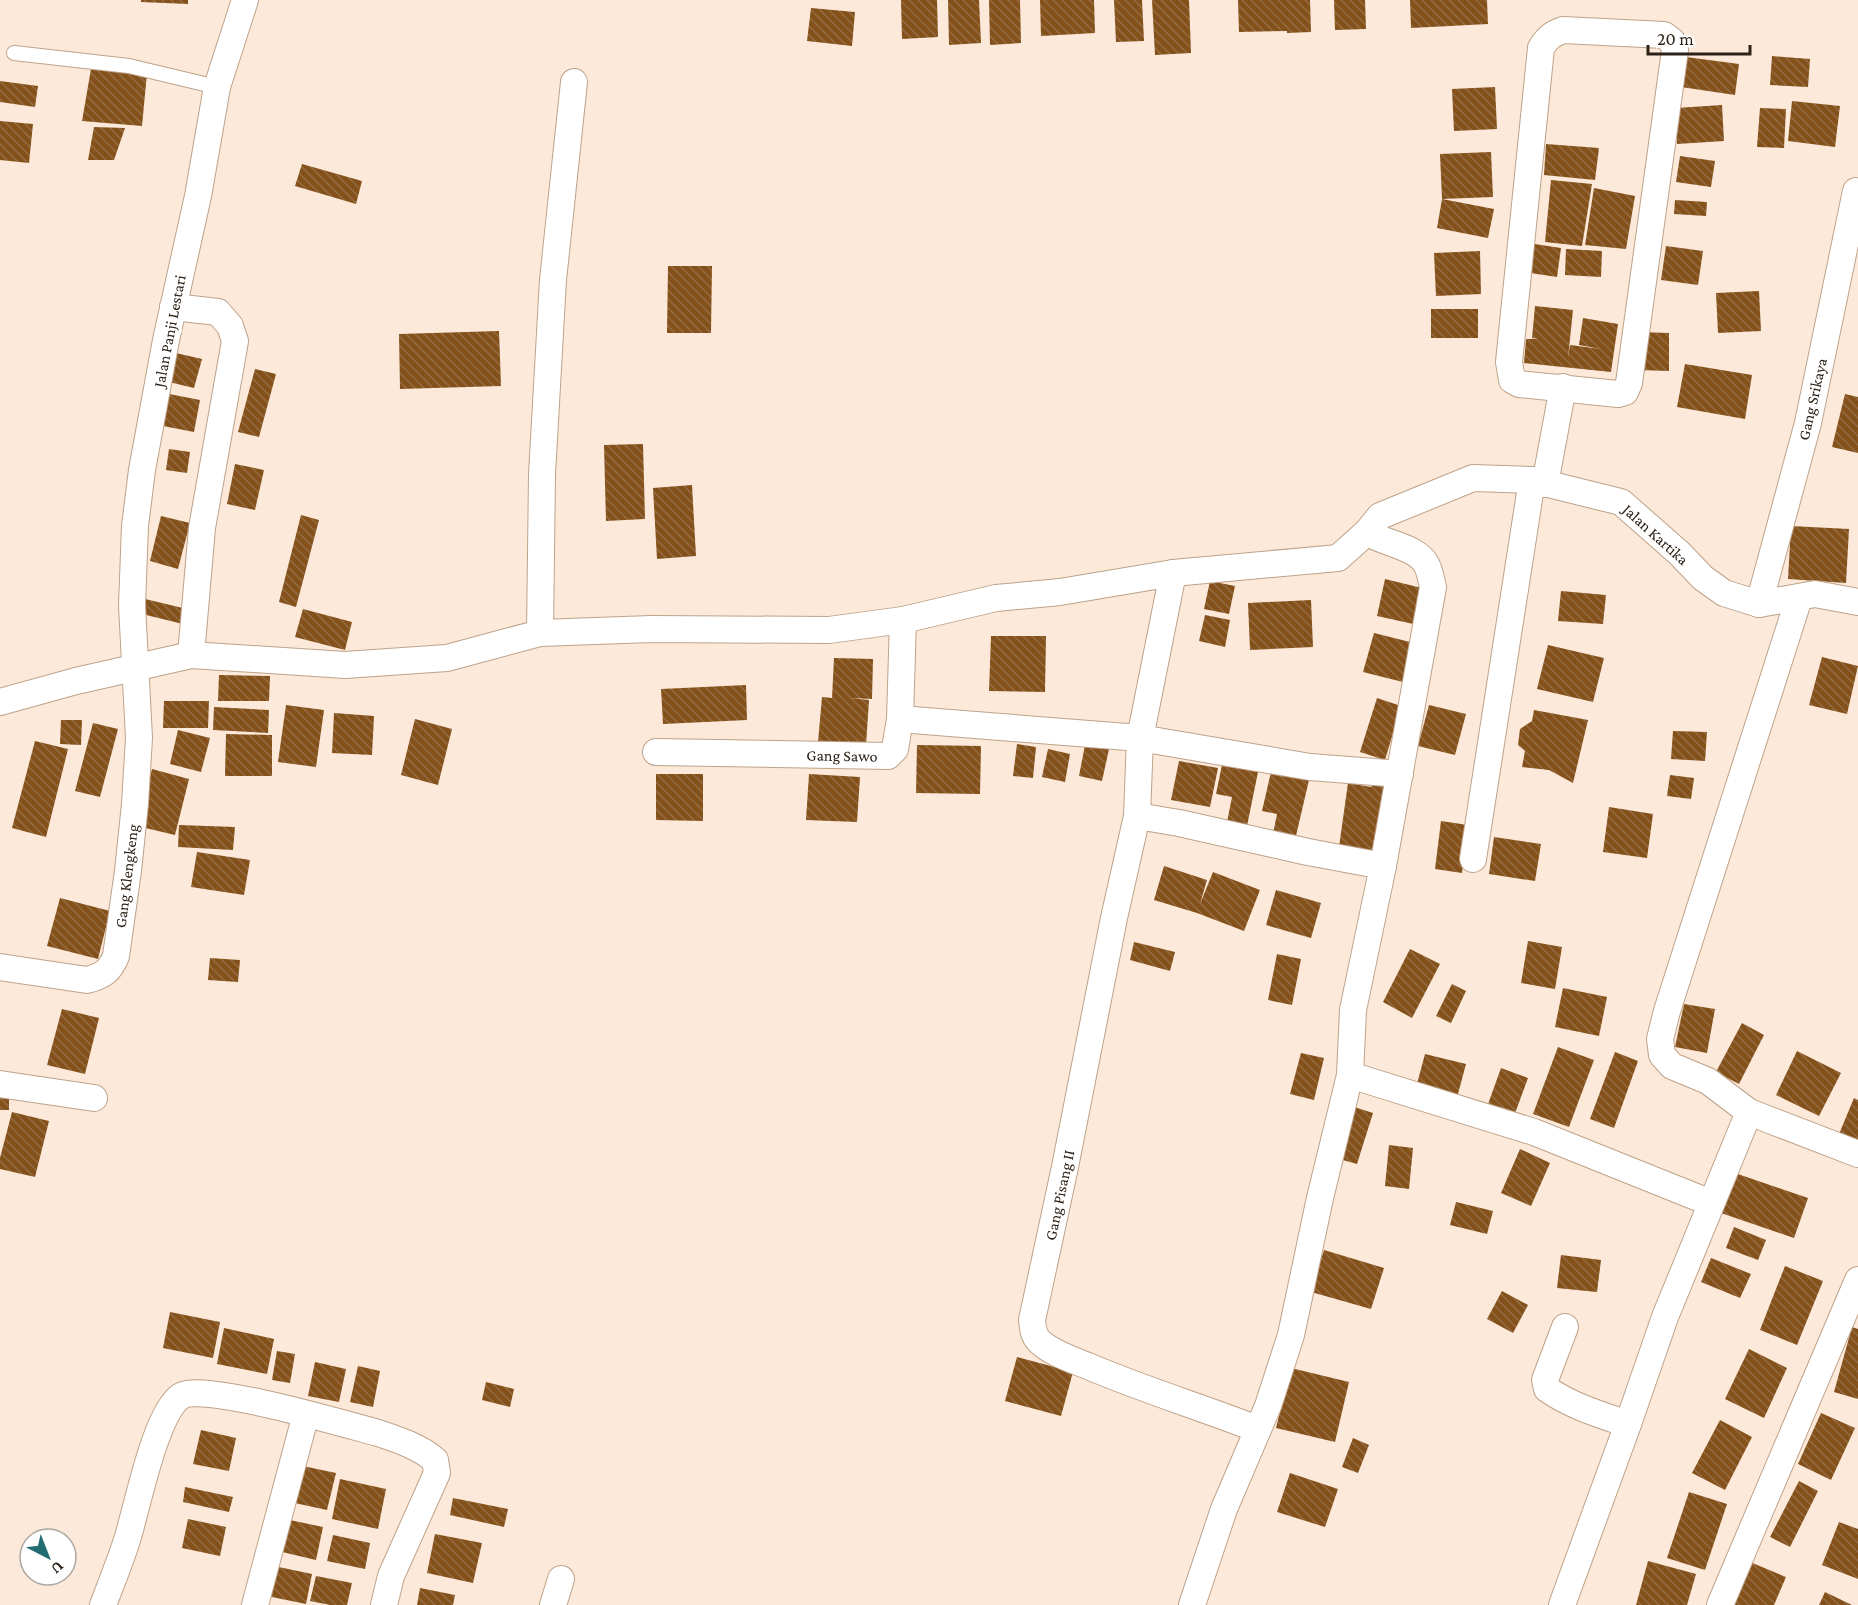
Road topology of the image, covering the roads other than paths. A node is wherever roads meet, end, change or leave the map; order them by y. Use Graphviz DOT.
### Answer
graph roads {
  1 [pos="245,0"];
  2 [pos="14,53"];
  3 [pos="574,82"];
  4 [pos="217,87"];
  5 [pos="1856,191"];
  6 [pos="173,308"];
  7 [pos="1563,387"];
  8 [pos="1538,482"];
  9 [pos="1374,524"];
  10 [pos="1173,573"];
  11 [pos="1799,598"];
  12 [pos="1858,602"];
  13 [pos="1759,604"];
  14 [pos="903,620"];
  15 [pos="540,633"];
  16 [pos="191,656"];
  17 [pos="137,668"];
  18 [pos="0,702"];
  19 [pos="900,719"];
  20 [pos="1140,738"];
  21 [pos="656,752"];
  22 [pos="1400,774"];
  23 [pos="1137,816"];
  24 [pos="1473,859"];
  25 [pos="1383,866"];
  26 [pos="0,967"];
  27 [pos="1350,1075"];
  28 [pos="0,1084"];
  29 [pos="94,1098"];
  30 [pos="1749,1112"];
  31 [pos="1858,1154"];
  32 [pos="1711,1203"];
  33 [pos="1858,1280"];
  34 [pos="1565,1327"];
  35 [pos="306,1414"];
  36 [pos="1628,1424"];
  37 [pos="1257,1429"];
  38 [pos="561,1579"];
  39 [pos="103,1605"];
  40 [pos="255,1605"];
  41 [pos="384,1605"];
  42 [pos="553,1605"];
  43 [pos="1192,1605"];
  44 [pos="1562,1605"];
  45 [pos="1720,1605"];
  1 -- 4 [label="street, Jalan Panji Lestari"];
  2 -- 4 [label="lane"];
  3 -- 15 [label="street"];
  4 -- 6 [label="street, Jalan Panji Lestari"];
  5 -- 13 [label="street, Gang Srikaya"];
  6 -- 16 [label="street"];
  6 -- 17 [label="street, Jalan Panji Lestari"];
  7 -- 7 [label="street"];
  7 -- 8 [label="street"];
  8 -- 9 [label="street, Jalan Kartika"];
  8 -- 13 [label="street, Jalan Kartika"];
  8 -- 24 [label="street"];
  9 -- 10 [label="street, Jalan Kartika"];
  9 -- 22 [label="street"];
  10 -- 14 [label="street, Jalan Kartika"];
  10 -- 20 [label="street, Gang Pisang II"];
  11 -- 12 [label="street, Jalan Kartika"];
  11 -- 13 [label="street, Jalan Kartika"];
  11 -- 30 [label="street"];
  14 -- 15 [label="street, Jalan Kartika"];
  14 -- 19 [label="street, Gang Sawo"];
  15 -- 16 [label="street, Jalan Kartika"];
  16 -- 17 [label="street, Jalan Kartika"];
  17 -- 18 [label="street, Jalan Kartika"];
  17 -- 26 [label="street, Gang Klengkeng"];
  19 -- 20 [label="street"];
  19 -- 21 [label="street, Gang Sawo"];
  20 -- 22 [label="street"];
  20 -- 23 [label="street, Gang Pisang II"];
  22 -- 25 [label="street"];
  23 -- 25 [label="street"];
  23 -- 37 [label="street, Gang Pisang II"];
  25 -- 27 [label="street"];
  27 -- 32 [label="street"];
  27 -- 37 [label="street"];
  28 -- 29 [label="street"];
  30 -- 31 [label="street"];
  30 -- 32 [label="street"];
  32 -- 36 [label="street"];
  33 -- 45 [label="street"];
  34 -- 36 [label="street"];
  35 -- 39 [label="street"];
  35 -- 40 [label="street"];
  35 -- 41 [label="street"];
  36 -- 44 [label="street"];
  37 -- 43 [label="street"];
  38 -- 42 [label="street"];
}
